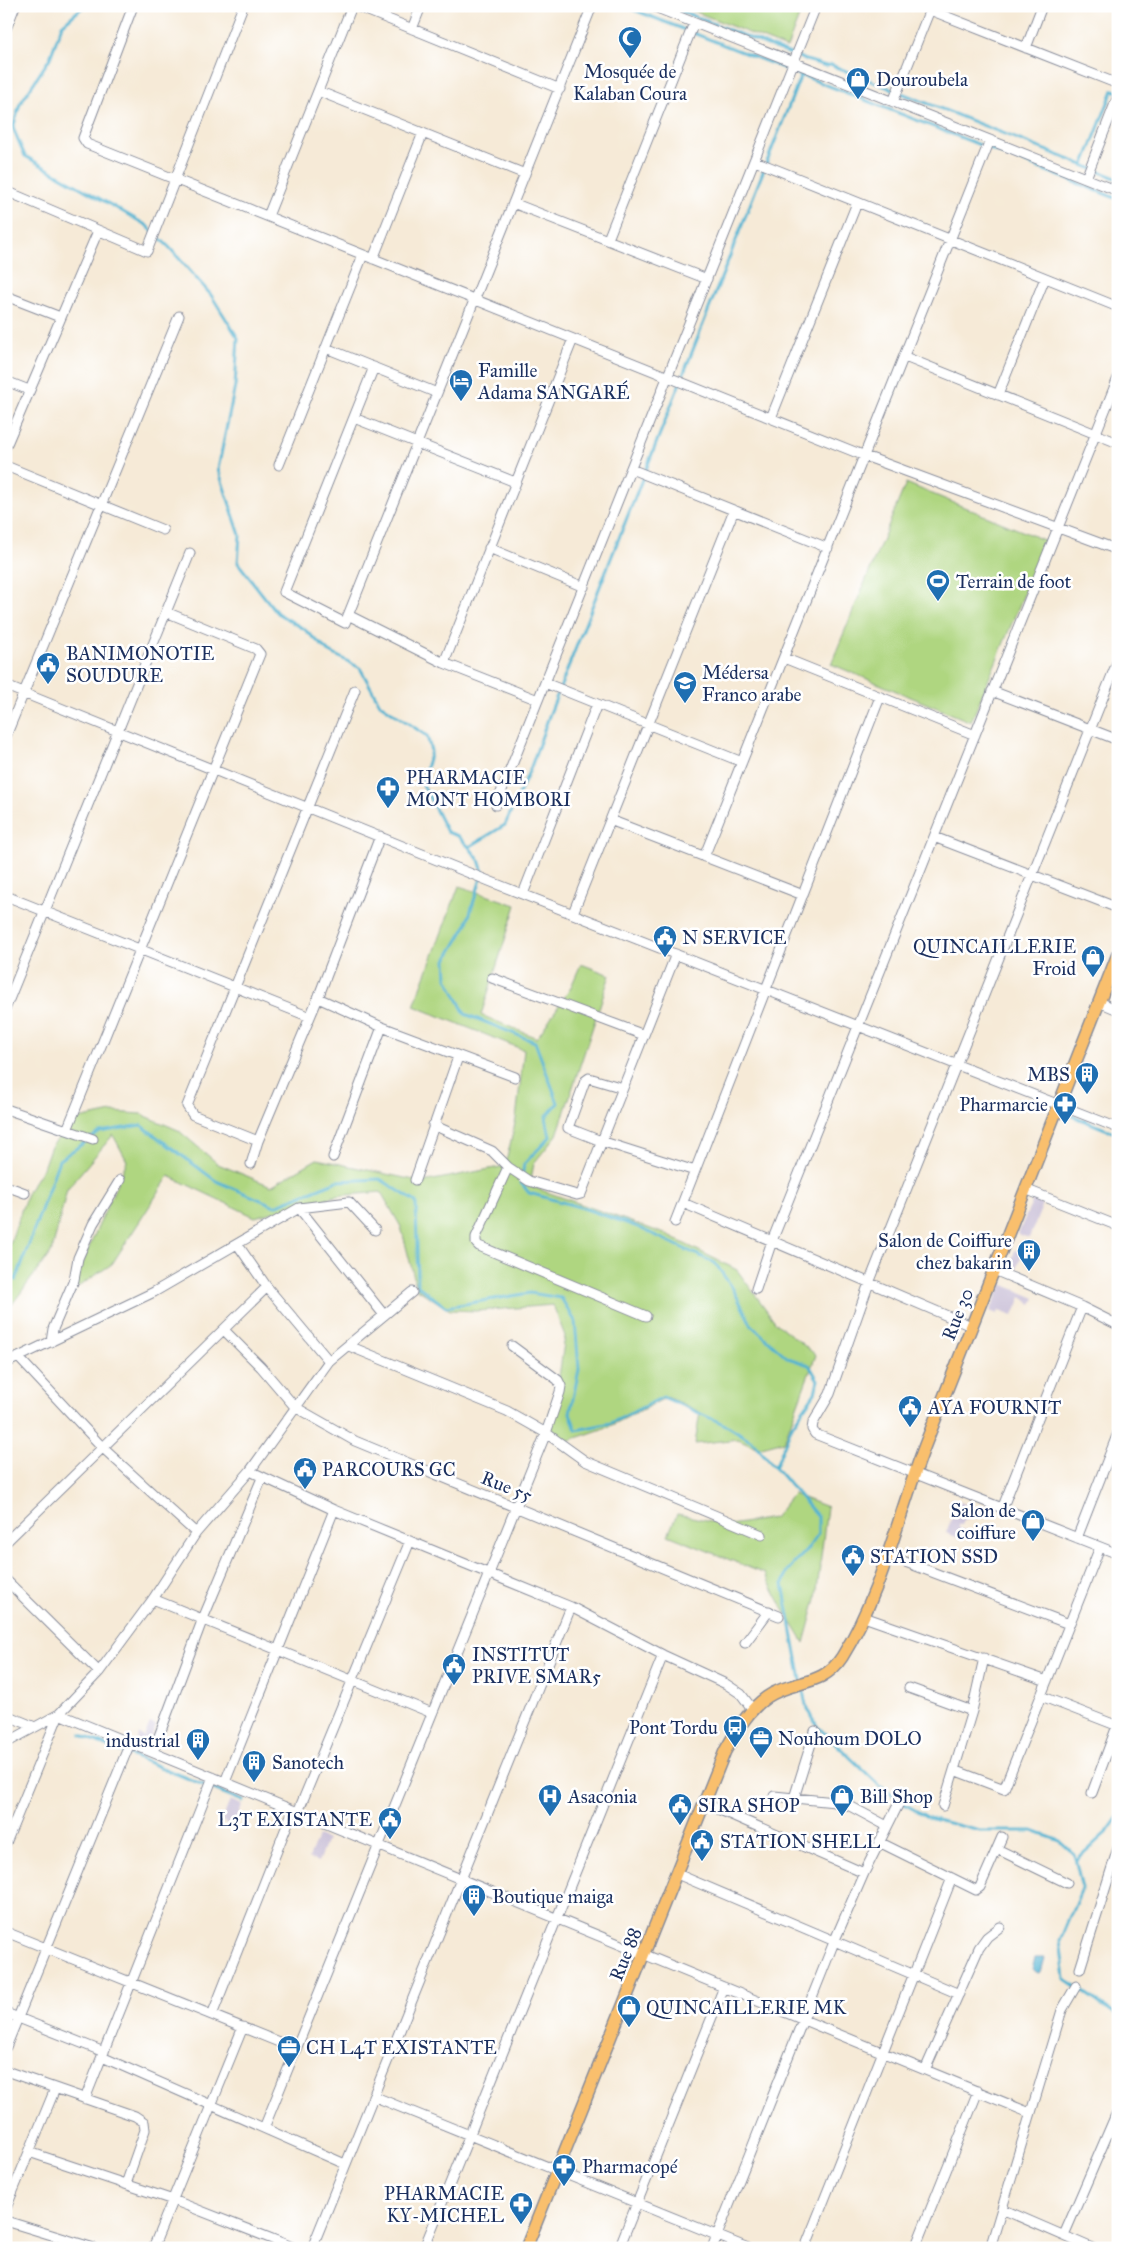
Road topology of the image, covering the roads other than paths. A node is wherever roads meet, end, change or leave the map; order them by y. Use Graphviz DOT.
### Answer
graph roads {
  1 [pos="15,6"];
  2 [pos="133,6"];
  3 [pos="243,6"];
  4 [pos="354,6"];
  5 [pos="421,6"];
  6 [pos="592,6"];
  7 [pos="652,6"];
  8 [pos="816,6"];
  9 [pos="1042,6"];
  10 [pos="931,8"];
  11 [pos="694,23"];
  12 [pos="6,29"];
  13 [pos="412,29"];
  14 [pos="1026,48"];
  15 [pos="793,62"];
  16 [pos="1118,84"];
  17 [pos="560,89"];
  18 [pos="318,91"];
  19 [pos="1118,96"];
  20 [pos="894,102"];
  21 [pos="423,133"];
  22 [pos="990,140"];
  23 [pos="754,161"];
  24 [pos="525,174"];
  25 [pos="1086,178"];
  26 [pos="174,180"];
  27 [pos="6,191"];
  28 [pos="1118,191"];
  29 [pos="514,203"];
  30 [pos="858,203"];
  31 [pos="268,216"];
  32 [pos="98,231"];
  33 [pos="608,239"];
  34 [pos="952,240"];
  35 [pos="363,255"];
  36 [pos="373,259"];
  37 [pos="1045,278"];
  38 [pos="707,279"];
  39 [pos="6,296"];
  40 [pos="475,299"];
  41 [pos="1118,307"];
  42 [pos="178,316"];
  43 [pos="60,317"];
  44 [pos="573,339"];
  45 [pos="326,348"];
  46 [pos="904,357"];
  47 [pos="374,367"];
  48 [pos="668,377"];
  49 [pos="1118,378"];
  50 [pos="6,381"];
  51 [pos="29,390"];
  52 [pos="437,393"];
  53 [pos="998,395"];
  54 [pos="354,418"];
  55 [pos="771,418"];
  56 [pos="1096,434"];
  57 [pos="417,443"];
  58 [pos="1118,443"];
  59 [pos="6,446"];
  60 [pos="865,456"];
  61 [pos="279,465"];
  62 [pos="6,466"];
  63 [pos="631,469"];
  64 [pos="516,482"];
  65 [pos="100,504"];
  66 [pos="734,510"];
  67 [pos="1058,528"];
  68 [pos="163,530"];
  69 [pos="489,548"];
  70 [pos="828,548"];
  71 [pos="1118,550"];
  72 [pos="190,553"];
  73 [pos="584,587"];
  74 [pos="166,612"];
  75 [pos="348,615"];
  76 [pos="784,658"];
  77 [pos="1118,660"];
  78 [pos="444,663"];
  79 [pos="545,683"];
  80 [pos="6,686"];
  81 [pos="355,690"];
  82 [pos="992,691"];
  83 [pos="24,693"];
  84 [pos="880,697"];
  85 [pos="538,700"];
  86 [pos="597,704"];
  87 [pos="649,724"];
  88 [pos="1090,729"];
  89 [pos="118,731"];
  90 [pos="974,735"];
  91 [pos="6,736"];
  92 [pos="1118,740"];
  93 [pos="742,762"];
  94 [pos="214,770"];
  95 [pos="496,806"];
  96 [pos="307,807"];
  97 [pos="610,820"];
  98 [pos="380,836"];
  99 [pos="934,837"];
  100 [pos="704,857"];
  101 [pos="1032,875"];
  102 [pos="524,894"];
  103 [pos="803,895"];
  104 [pos="6,896"];
  105 [pos="1118,908"];
  106 [pos="45,911"];
  107 [pos="573,913"];
  108 [pos="141,949"];
  109 [pos="676,954"];
  110 [pos="1118,954"];
  111 [pos="492,978"];
  112 [pos="235,987"];
  113 [pos="766,990"];
  114 [pos="318,998"];
  115 [pos="1099,1002"];
  116 [pos="6,1007"];
  117 [pos="1118,1010"];
  118 [pos="310,1017"];
  119 [pos="858,1026"];
  120 [pos="382,1027"];
  121 [pos="644,1035"];
  122 [pos="458,1057"];
  123 [pos="956,1064"];
  124 [pos="515,1077"];
  125 [pos="624,1088"];
  126 [pos="1058,1105"];
  127 [pos="6,1108"];
  128 [pos="433,1125"];
  129 [pos="1118,1128"];
  130 [pos="67,1130"];
  131 [pos="93,1139"];
  132 [pos="258,1141"];
  133 [pos="601,1141"];
  134 [pos="333,1157"];
  135 [pos="251,1164"];
  136 [pos="508,1167"];
  137 [pos="695,1171"];
  138 [pos="120,1180"];
  139 [pos="415,1180"];
  140 [pos="6,1186"];
  141 [pos="1025,1189"];
  142 [pos="25,1193"];
  143 [pos="682,1203"];
  144 [pos="299,1208"];
  145 [pos="675,1222"];
  146 [pos="1118,1226"];
  147 [pos="375,1230"];
  148 [pos="772,1240"];
  149 [pos="238,1245"];
  150 [pos="994,1270"];
  151 [pos="869,1283"];
  152 [pos="267,1287"];
  153 [pos="756,1289"];
  154 [pos="412,1292"];
  155 [pos="1082,1307"];
  156 [pos="384,1315"];
  157 [pos="646,1316"];
  158 [pos="1118,1325"];
  159 [pos="971,1326"];
  160 [pos="224,1330"];
  161 [pos="51,1342"];
  162 [pos="349,1346"];
  163 [pos="512,1346"];
  164 [pos="19,1358"];
  165 [pos="329,1361"];
  166 [pos="6,1363"];
  167 [pos="296,1407"];
  168 [pos="546,1433"];
  169 [pos="1118,1433"];
  170 [pos="104,1449"];
  171 [pos="250,1471"];
  172 [pos="914,1474"];
  173 [pos="262,1478"];
  174 [pos="516,1507"];
  175 [pos="1002,1509"];
  176 [pos="334,1510"];
  177 [pos="196,1533"];
  178 [pos="762,1534"];
  179 [pos="1076,1538"];
  180 [pos="410,1541"];
  181 [pos="6,1542"];
  182 [pos="1100,1547"];
  183 [pos="1118,1554"];
  184 [pos="887,1555"];
  185 [pos="489,1573"];
  186 [pos="6,1580"];
  187 [pos="153,1599"];
  188 [pos="571,1607"];
  189 [pos="769,1611"];
  190 [pos="779,1616"];
  191 [pos="864,1617"];
  192 [pos="202,1621"];
  193 [pos="1069,1624"];
  194 [pos="745,1643"];
  195 [pos="276,1651"];
  196 [pos="663,1656"];
  197 [pos="984,1658"];
  198 [pos="99,1672"];
  199 [pos="1046,1681"];
  200 [pos="352,1682"];
  201 [pos="908,1688"];
  202 [pos="781,1690"];
  203 [pos="1041,1696"];
  204 [pos="753,1710"];
  205 [pos="972,1710"];
  206 [pos="432,1713"];
  207 [pos="59,1714"];
  208 [pos="6,1715"];
  209 [pos="1117,1726"];
  210 [pos="35,1727"];
  211 [pos="814,1730"];
  212 [pos="6,1743"];
  213 [pos="130,1743"];
  214 [pos="153,1752"];
  215 [pos="954,1770"];
  216 [pos="213,1777"];
  217 [pos="225,1782"];
  218 [pos="1092,1793"];
  219 [pos="774,1796"];
  220 [pos="794,1798"];
  221 [pos="900,1801"];
  222 [pos="704,1803"];
  223 [pos="943,1806"];
  224 [pos="296,1811"];
  225 [pos="887,1826"];
  226 [pos="1002,1837"];
  227 [pos="880,1842"];
  228 [pos="6,1843"];
  229 [pos="379,1845"];
  230 [pos="1118,1848"];
  231 [pos="997,1849"];
  232 [pos="864,1872"];
  233 [pos="677,1874"];
  234 [pos="952,1878"];
  235 [pos="461,1879"];
  236 [pos="1067,1883"];
  237 [pos="557,1918"];
  238 [pos="1000,1928"];
  239 [pos="6,1932"];
  240 [pos="834,1942"];
  241 [pos="46,1948"];
  242 [pos="644,1954"];
  243 [pos="1080,1970"];
  244 [pos="913,1976"];
  245 [pos="131,1983"];
  246 [pos="1076,1986"];
  247 [pos="724,1987"];
  248 [pos="959,1994"];
  249 [pos="6,2012"];
  250 [pos="212,2015"];
  251 [pos="18,2018"];
  252 [pos="802,2019"];
  253 [pos="243,2028"];
  254 [pos="6,2047"];
  255 [pos="296,2049"];
  256 [pos="883,2052"];
  257 [pos="103,2054"];
  258 [pos="925,2070"];
  259 [pos="6,2071"];
  260 [pos="55,2089"];
  261 [pos="978,2091"];
  262 [pos="373,2096"];
  263 [pos="85,2099"];
  264 [pos="211,2105"];
  265 [pos="1118,2110"];
  266 [pos="1030,2113"];
  267 [pos="264,2128"];
  268 [pos="470,2135"];
  269 [pos="29,2152"];
  270 [pos="345,2164"];
  271 [pos="558,2171"];
  272 [pos="126,2184"];
  273 [pos="10,2191"];
  274 [pos="172,2200"];
  275 [pos="637,2203"];
  276 [pos="6,2208"];
  277 [pos="1002,2209"];
  278 [pos="6,2221"];
  279 [pos="718,2235"];
  280 [pos="1064,2235"];
  281 [pos="94,2248"];
  282 [pos="153,2248"];
  283 [pos="295,2248"];
  284 [pos="312,2248"];
  285 [pos="424,2248"];
  286 [pos="526,2248"];
  287 [pos="619,2248"];
  288 [pos="712,2248"];
  289 [pos="748,2248"];
  290 [pos="805,2248"];
  291 [pos="916,2248"];
  292 [pos="990,2248"];
  293 [pos="1092,2248"];
  1 -- 12 [label="street"];
  2 -- 26 [label="street"];
  3 -- 26 [label="street"];
  4 -- 13 [label="street"];
  4 -- 18 [label="street"];
  5 -- 13 [label="street"];
  6 -- 17 [label="street"];
  7 -- 11 [label="street"];
  8 -- 15 [label="street"];
  9 -- 14 [label="street"];
  10 -- 14 [label="street"];
  10 -- 20 [label="street"];
  11 -- 15 [label="street"];
  11 -- 33 [label="street"];
  13 -- 17 [label="street"];
  14 -- 16 [label="street"];
  15 -- 20 [label="street"];
  15 -- 23 [label="street"];
  17 -- 24 [label="street"];
  18 -- 21 [label="street"];
  18 -- 31 [label="street"];
  19 -- 25 [label="street"];
  20 -- 22 [label="street"];
  21 -- 24 [label="street"];
  21 -- 36 [label="street"];
  22 -- 25 [label="street"];
  22 -- 34 [label="street"];
  23 -- 30 [label="street"];
  23 -- 38 [label="street"];
  24 -- 29 [label="street"];
  25 -- 28 [label="street"];
  26 -- 31 [label="street"];
  26 -- 32 [label="street"];
  27 -- 32 [label="street"];
  29 -- 33 [label="street"];
  29 -- 40 [label="street"];
  30 -- 34 [label="street"];
  30 -- 55 [label="street"];
  31 -- 35 [label="street"];
  32 -- 43 [label="street"];
  33 -- 38 [label="street"];
  34 -- 37 [label="street"];
  34 -- 46 [label="street"];
  35 -- 36 [label="street"];
  35 -- 45 [label="street"];
  36 -- 40 [label="street"];
  37 -- 41 [label="street"];
  37 -- 53 [label="street"];
  38 -- 48 [label="street"];
  39 -- 43 [label="street"];
  40 -- 44 [label="street"];
  40 -- 52 [label="street"];
  42 -- 65 [label="street"];
  43 -- 51 [label="street"];
  44 -- 48 [label="street"];
  44 -- 64 [label="street"];
  45 -- 47 [label="street"];
  45 -- 61 [label="street"];
  46 -- 53 [label="street"];
  46 -- 60 [label="street"];
  47 -- 52 [label="street"];
  47 -- 54 [label="street"];
  48 -- 55 [label="street"];
  48 -- 63 [label="street"];
  49 -- 56 [label="street"];
  50 -- 51 [label="street"];
  51 -- 59 [label="street"];
  52 -- 57 [label="street"];
  53 -- 56 [label="street"];
  54 -- 57 [label="street"];
  54 -- 75 [label="street"];
  55 -- 60 [label="street"];
  56 -- 58 [label="street"];
  56 -- 67 [label="street"];
  57 -- 64 [label="street"];
  57 -- 75 [label="street"];
  60 -- 67 [label="street"];
  60 -- 70 [label="street"];
  62 -- 65 [label="street"];
  63 -- 66 [label="street"];
  63 -- 73 [label="street"];
  64 -- 69 [label="street"];
  65 -- 68 [label="street"];
  65 -- 83 [label="street"];
  66 -- 70 [label="street"];
  66 -- 87 [label="street"];
  67 -- 71 [label="street"];
  67 -- 82 [label="street"];
  69 -- 73 [label="street"];
  69 -- 78 [label="street"];
  70 -- 76 [label="street"];
  72 -- 74 [label="street"];
  73 -- 79 [label="street"];
  74 -- 89 [label="street"];
  74 -- 94 [label="street"];
  75 -- 78 [label="street"];
  76 -- 84 [label="street"];
  76 -- 93 [label="street"];
  77 -- 88 [label="street"];
  78 -- 85 [label="street"];
  79 -- 85 [label="street"];
  79 -- 86 [label="street"];
  80 -- 83 [label="street"];
  81 -- 96 [label="street"];
  82 -- 88 [label="street"];
  82 -- 90 [label="street"];
  83 -- 89 [label="street"];
  83 -- 91 [label="street"];
  84 -- 90 [label="street"];
  84 -- 103 [label="street"];
  85 -- 95 [label="street"];
  86 -- 87 [label="street"];
  86 -- 102 [label="street"];
  87 -- 93 [label="street"];
  87 -- 97 [label="street"];
  88 -- 92 [label="street"];
  88 -- 101 [label="street"];
  89 -- 94 [label="street"];
  89 -- 106 [label="street"];
  90 -- 99 [label="street"];
  93 -- 100 [label="street"];
  94 -- 96 [label="street"];
  94 -- 108 [label="street"];
  96 -- 98 [label="street"];
  96 -- 112 [label="street"];
  97 -- 100 [label="street"];
  97 -- 107 [label="street"];
  98 -- 102 [label="street"];
  98 -- 114 [label="street"];
  99 -- 101 [label="street"];
  99 -- 119 [label="street"];
  100 -- 103 [label="street"];
  101 -- 105 [label="street"];
  101 -- 123 [label="street"];
  102 -- 107 [label="street"];
  103 -- 113 [label="street"];
  104 -- 106 [label="street"];
  106 -- 108 [label="street"];
  106 -- 116 [label="street"];
  107 -- 109 [label="street"];
  108 -- 112 [label="street"];
  108 -- 130 [label="street"];
  109 -- 113 [label="street"];
  109 -- 121 [label="street"];
  110 -- 115 [label="main road, Rue 30"];
  111 -- 121 [label="street"];
  112 -- 118 [label="street"];
  112 -- 132 [label="street"];
  113 -- 119 [label="street"];
  113 -- 137 [label="street"];
  114 -- 118 [label="street"];
  114 -- 120 [label="street"];
  115 -- 117 [label="street"];
  115 -- 126 [label="main road, Rue 30"];
  118 -- 132 [label="street"];
  119 -- 123 [label="street"];
  119 -- 148 [label="street"];
  120 -- 122 [label="street"];
  120 -- 134 [label="street"];
  121 -- 125 [label="street"];
  122 -- 124 [label="street"];
  122 -- 128 [label="street"];
  123 -- 126 [label="street"];
  123 -- 151 [label="street"];
  125 -- 133 [label="street"];
  125 -- 133 [label="street"];
  126 -- 129 [label="street"];
  126 -- 141 [label="main road, Rue 30"];
  127 -- 130 [label="street"];
  128 -- 136 [label="street"];
  128 -- 139 [label="street"];
  130 -- 131 [label="street"];
  132 -- 135 [label="street"];
  133 -- 136 [label="street"];
  133 -- 137 [label="street"];
  136 -- 157 [label="street"];
  137 -- 143 [label="street"];
  138 -- 161 [label="street"];
  140 -- 142 [label="street"];
  141 -- 146 [label="street"];
  141 -- 150 [label="main road, Rue 30"];
  143 -- 145 [label="street"];
  143 -- 148 [label="street"];
  144 -- 147 [label="street"];
  144 -- 149 [label="street"];
  144 -- 156 [label="street"];
  148 -- 151 [label="street"];
  148 -- 153 [label="street"];
  149 -- 152 [label="street"];
  149 -- 161 [label="street"];
  150 -- 155 [label="street"];
  150 -- 159 [label="main road, Rue 30"];
  151 -- 159 [label="street"];
  151 -- 172 [label="street"];
  152 -- 160 [label="street"];
  152 -- 165 [label="street"];
  154 -- 156 [label="street"];
  155 -- 158 [label="street"];
  155 -- 175 [label="street"];
  156 -- 162 [label="street"];
  159 -- 172 [label="main road, Rue 30"];
  160 -- 167 [label="street, Rue 55"];
  160 -- 170 [label="street"];
  161 -- 164 [label="street"];
  162 -- 165 [label="street"];
  162 -- 168 [label="street"];
  163 -- 168 [label="street"];
  164 -- 166 [label="street"];
  164 -- 170 [label="street"];
  165 -- 167 [label="street"];
  167 -- 171 [label="street"];
  167 -- 174 [label="street, Rue 55"];
  168 -- 174 [label="street"];
  168 -- 178 [label="street"];
  169 -- 179 [label="street"];
  170 -- 177 [label="street"];
  170 -- 181 [label="street"];
  171 -- 173 [label="street"];
  171 -- 177 [label="street"];
  172 -- 175 [label="street"];
  172 -- 184 [label="main road, Rue 30"];
  173 -- 176 [label="street"];
  173 -- 192 [label="street"];
  174 -- 185 [label="street"];
  174 -- 189 [label="street, Rue 55"];
  175 -- 179 [label="street"];
  176 -- 180 [label="street"];
  176 -- 195 [label="street"];
  177 -- 187 [label="street"];
  179 -- 182 [label="street"];
  180 -- 185 [label="street"];
  180 -- 200 [label="street"];
  182 -- 183 [label="street"];
  182 -- 193 [label="street"];
  184 -- 191 [label="main road, Rue 30"];
  184 -- 193 [label="street"];
  185 -- 188 [label="street"];
  185 -- 206 [label="street"];
  186 -- 198 [label="street"];
  187 -- 192 [label="street"];
  187 -- 198 [label="street"];
  188 -- 196 [label="street"];
  188 -- 235 [label="street"];
  189 -- 190 [label="street, Rue 55"];
  189 -- 194 [label="street"];
  191 -- 197 [label="street"];
  191 -- 202 [label="main road, Rue 30"];
  192 -- 195 [label="street"];
  192 -- 214 [label="street"];
  193 -- 199 [label="street"];
  195 -- 200 [label="street"];
  195 -- 217 [label="street"];
  196 -- 204 [label="street"];
  196 -- 237 [label="street"];
  197 -- 199 [label="street"];
  197 -- 205 [label="street"];
  198 -- 207 [label="street"];
  199 -- 203 [label="street"];
  200 -- 206 [label="street"];
  200 -- 224 [label="street"];
  201 -- 205 [label="street"];
  202 -- 204 [label="main road, Rue 88"];
  203 -- 209 [label="street"];
  203 -- 215 [label="street"];
  204 -- 222 [label="main road, Rue 88"];
  205 -- 215 [label="street"];
  206 -- 229 [label="street"];
  207 -- 210 [label="street"];
  207 -- 213 [label="street"];
  207 -- 228 [label="street"];
  208 -- 210 [label="street"];
  209 -- 218 [label="street"];
  210 -- 212 [label="street"];
  211 -- 220 [label="street"];
  213 -- 214 [label="street"];
  213 -- 241 [label="street"];
  214 -- 216 [label="street"];
  215 -- 223 [label="street"];
  216 -- 217 [label="street"];
  216 -- 245 [label="street"];
  217 -- 224 [label="street"];
  219 -- 220 [label="street"];
  220 -- 225 [label="street"];
  221 -- 225 [label="street"];
  222 -- 232 [label="street"];
  222 -- 233 [label="main road, Rue 88"];
  224 -- 229 [label="street"];
  224 -- 250 [label="street"];
  225 -- 227 [label="street"];
  226 -- 231 [label="street"];
  227 -- 232 [label="street"];
  227 -- 234 [label="street"];
  229 -- 235 [label="street"];
  229 -- 255 [label="street"];
  230 -- 243 [label="street"];
  231 -- 234 [label="street"];
  231 -- 236 [label="street"];
  232 -- 240 [label="street"];
  233 -- 240 [label="street"];
  233 -- 242 [label="main road, Rue 88"];
  234 -- 244 [label="street"];
  235 -- 237 [label="street"];
  235 -- 262 [label="street"];
  237 -- 242 [label="street"];
  237 -- 268 [label="street"];
  238 -- 248 [label="street"];
  239 -- 241 [label="street"];
  240 -- 244 [label="street"];
  240 -- 252 [label="street"];
  241 -- 245 [label="street"];
  241 -- 251 [label="street"];
  242 -- 247 [label="street"];
  242 -- 271 [label="main road, Rue 88"];
  244 -- 248 [label="street"];
  244 -- 256 [label="street"];
  245 -- 250 [label="street"];
  245 -- 257 [label="street"];
  246 -- 266 [label="street"];
  247 -- 252 [label="street"];
  247 -- 275 [label="street"];
  248 -- 258 [label="street"];
  249 -- 251 [label="street"];
  250 -- 253 [label="street"];
  251 -- 254 [label="street"];
  251 -- 257 [label="street"];
  252 -- 256 [label="street"];
  252 -- 279 [label="street"];
  253 -- 255 [label="street"];
  253 -- 264 [label="street"];
  255 -- 267 [label="street"];
  256 -- 258 [label="street"];
  256 -- 290 [label="street"];
  257 -- 263 [label="street"];
  257 -- 264 [label="street"];
  258 -- 261 [label="street"];
  259 -- 260 [label="street"];
  260 -- 263 [label="street"];
  260 -- 269 [label="street"];
  261 -- 266 [label="street"];
  261 -- 291 [label="street"];
  262 -- 268 [label="street"];
  262 -- 270 [label="street"];
  263 -- 272 [label="street"];
  264 -- 267 [label="street"];
  264 -- 274 [label="street"];
  265 -- 280 [label="street"];
  266 -- 277 [label="street"];
  267 -- 270 [label="street"];
  268 -- 271 [label="street"];
  268 -- 285 [label="street"];
  269 -- 272 [label="street"];
  269 -- 273 [label="street"];
  270 -- 284 [label="street"];
  271 -- 275 [label="street"];
  271 -- 286 [label="main road, Rue 88"];
  272 -- 274 [label="street"];
  273 -- 276 [label="street"];
  274 -- 282 [label="street"];
  274 -- 283 [label="street"];
  275 -- 279 [label="street"];
  275 -- 287 [label="street"];
  277 -- 280 [label="street"];
  277 -- 292 [label="street"];
  278 -- 281 [label="street"];
  279 -- 288 [label="street"];
  279 -- 289 [label="street"];
  280 -- 293 [label="street"];
}
